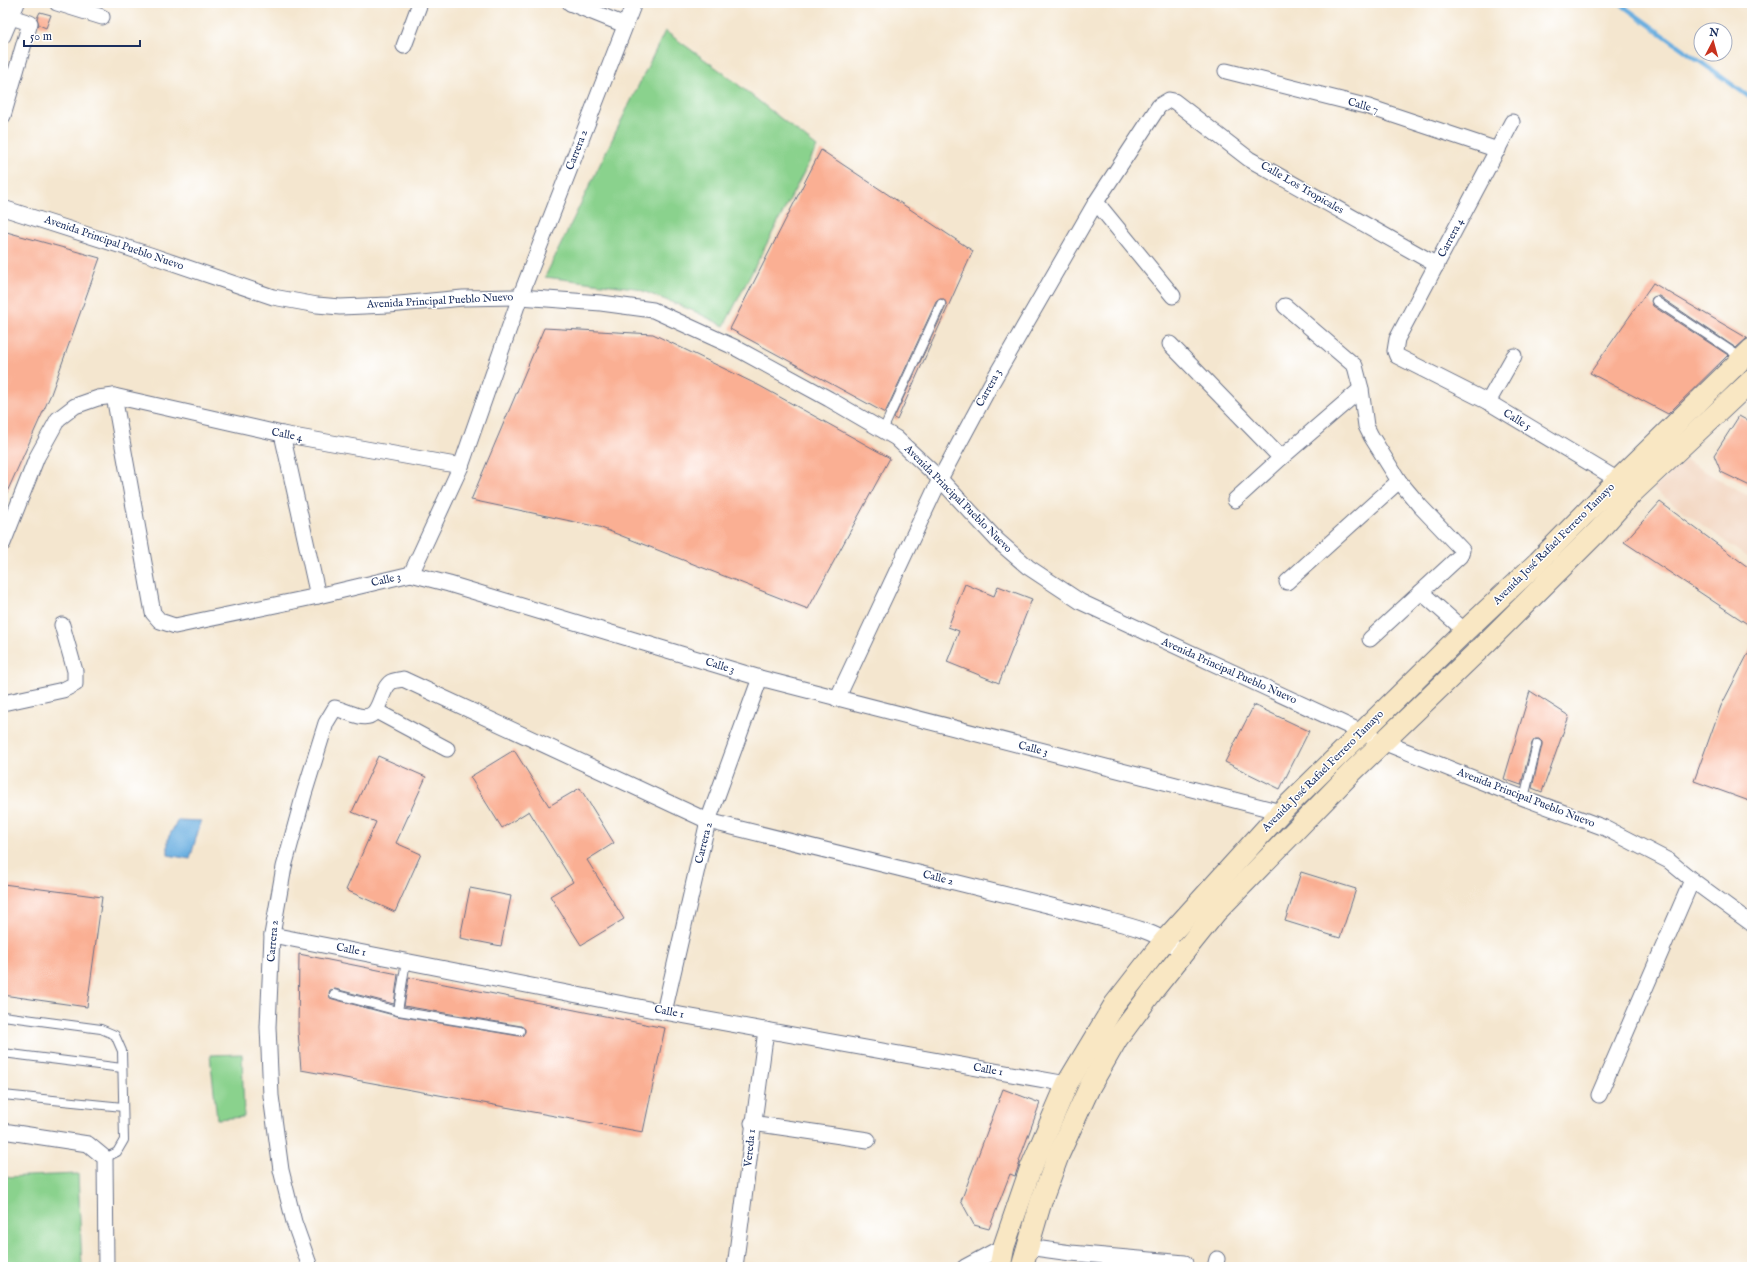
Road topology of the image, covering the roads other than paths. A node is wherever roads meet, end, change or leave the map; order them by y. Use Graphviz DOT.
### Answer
graph roads {
  1 [pos="17,3"];
  2 [pos="57,3"];
  3 [pos="420,3"];
  4 [pos="570,3"];
  5 [pos="634,3"];
  6 [pos="11,17"];
  7 [pos="102,17"];
  8 [pos="625,25"];
  9 [pos="3,36"];
  10 [pos="404,46"];
  11 [pos="1226,71"];
  12 [pos="1174,100"];
  13 [pos="3,116"];
  14 [pos="1512,122"];
  15 [pos="1498,150"];
  16 [pos="1096,202"];
  17 [pos="3,208"];
  18 [pos="1437,265"];
  19 [pos="1173,296"];
  20 [pos="520,297"];
  21 [pos="1656,301"];
  22 [pos="941,304"];
  23 [pos="1285,306"];
  24 [pos="1170,344"];
  25 [pos="1747,354"];
  26 [pos="1397,356"];
  27 [pos="1514,356"];
  28 [pos="1752,380"];
  29 [pos="1361,389"];
  30 [pos="114,396"];
  31 [pos="1488,402"];
  32 [pos="883,430"];
  33 [pos="282,434"];
  34 [pos="1281,458"];
  35 [pos="461,466"];
  36 [pos="940,479"];
  37 [pos="1399,481"];
  38 [pos="1625,487"];
  39 [pos="1235,500"];
  40 [pos="3,543"];
  41 [pos="411,574"];
  42 [pos="1287,582"];
  43 [pos="1421,592"];
  44 [pos="318,596"];
  45 [pos="62,625"];
  46 [pos="1465,631"];
  47 [pos="1370,639"];
  48 [pos="760,678"];
  49 [pos="837,699"];
  50 [pos="3,703"];
  51 [pos="376,711"];
  52 [pos="1361,732"];
  53 [pos="1383,742"];
  54 [pos="1537,744"];
  55 [pos="447,749"];
  56 [pos="1524,798"];
  57 [pos="1281,812"];
  58 [pos="708,821"];
  59 [pos="1692,880"];
  60 [pos="1752,924"];
  61 [pos="272,935"];
  62 [pos="1165,940"];
  63 [pos="1183,953"];
  64 [pos="406,961"];
  65 [pos="334,994"];
  66 [pos="398,1011"];
  67 [pos="664,1012"];
  68 [pos="3,1016"];
  69 [pos="766,1030"];
  70 [pos="520,1031"];
  71 [pos="3,1053"];
  72 [pos="122,1068"];
  73 [pos="1067,1084"];
  74 [pos="3,1095"];
  75 [pos="1599,1095"];
  76 [pos="124,1107"];
  77 [pos="752,1123"];
  78 [pos="3,1131"];
  79 [pos="868,1140"];
  80 [pos="105,1158"];
  81 [pos="1004,1246"];
  82 [pos="1025,1257"];
  83 [pos="1185,1263"];
  84 [pos="106,1267"];
  85 [pos="310,1267"];
  86 [pos="735,1267"];
  87 [pos="964,1267"];
  88 [pos="1000,1267"];
  1 -- 6 [label="street"];
  2 -- 7 [label="street"];
  3 -- 10 [label="street"];
  4 -- 8 [label="street"];
  5 -- 8 [label="street, Carrera 2"];
  6 -- 9 [label="street"];
  6 -- 13 [label="street"];
  8 -- 20 [label="street, Carrera 2"];
  11 -- 15 [label="street, Calle 7"];
  12 -- 16 [label="street, Carrera 3"];
  12 -- 18 [label="street, Calle Los Tropicales"];
  14 -- 15 [label="street, Carrera 4"];
  15 -- 18 [label="street, Carrera 4"];
  16 -- 19 [label="street"];
  16 -- 36 [label="street, Carrera 3"];
  17 -- 20 [label="street, Avenida Principal Pueblo Nuevo"];
  18 -- 26 [label="street, Carrera 4"];
  20 -- 32 [label="street, Avenida Principal Pueblo Nuevo"];
  20 -- 35 [label="street, Carrera 2"];
  21 -- 25 [label="lane"];
  22 -- 32 [label="lane"];
  23 -- 29 [label="street"];
  24 -- 34 [label="street"];
  25 -- 38 [label="street, Avenida José Rafael Ferrero Tamayo"];
  26 -- 31 [label="street, Calle 5"];
  27 -- 31 [label="street"];
  28 -- 38 [label="street, Avenida José Rafael Ferrero Tamayo"];
  29 -- 34 [label="street"];
  29 -- 37 [label="street"];
  30 -- 33 [label="street, Calle 4"];
  30 -- 40 [label="street"];
  30 -- 44 [label="street, Calle 3"];
  31 -- 38 [label="street, Calle 5"];
  32 -- 36 [label="street, Avenida Principal Pueblo Nuevo"];
  33 -- 35 [label="street, Calle 4"];
  33 -- 44 [label="street"];
  34 -- 39 [label="street"];
  35 -- 41 [label="street, Carrera 2"];
  36 -- 49 [label="street, Carrera 3"];
  36 -- 52 [label="street, Avenida Principal Pueblo Nuevo"];
  37 -- 42 [label="street"];
  37 -- 43 [label="street"];
  38 -- 46 [label="street, Avenida José Rafael Ferrero Tamayo"];
  38 -- 53 [label="street, Avenida José Rafael Ferrero Tamayo"];
  41 -- 44 [label="street, Calle 3"];
  41 -- 48 [label="street, Calle 3"];
  43 -- 46 [label="street"];
  43 -- 47 [label="street"];
  45 -- 50 [label="street"];
  46 -- 52 [label="street, Avenida José Rafael Ferrero Tamayo"];
  48 -- 49 [label="street, Calle 3"];
  48 -- 58 [label="street, Carrera 2"];
  49 -- 57 [label="street, Calle 3"];
  51 -- 55 [label="street"];
  51 -- 58 [label="street, Calle 2"];
  51 -- 61 [label="street, Carrera 2"];
  52 -- 53 [label="street, Avenida Principal Pueblo Nuevo"];
  52 -- 57 [label="street, Avenida José Rafael Ferrero Tamayo"];
  53 -- 56 [label="street, Avenida Principal Pueblo Nuevo"];
  53 -- 63 [label="street, Avenida José Rafael Ferrero Tamayo"];
  54 -- 56 [label="lane"];
  56 -- 59 [label="street, Avenida Principal Pueblo Nuevo"];
  57 -- 62 [label="street, Avenida José Rafael Ferrero Tamayo"];
  58 -- 62 [label="street, Calle 2"];
  58 -- 67 [label="street, Carrera 2"];
  59 -- 60 [label="street, Avenida Principal Pueblo Nuevo"];
  59 -- 75 [label="street"];
  61 -- 64 [label="street, Calle 1"];
  61 -- 85 [label="street, Carrera 2"];
  62 -- 63 [label="street, Calle 2"];
  62 -- 73 [label="street, Avenida José Rafael Ferrero Tamayo"];
  63 -- 82 [label="street, Avenida José Rafael Ferrero Tamayo"];
  64 -- 66 [label="lane"];
  64 -- 67 [label="street, Calle 1"];
  65 -- 66 [label="lane"];
  66 -- 70 [label="lane"];
  67 -- 69 [label="street, Calle 1"];
  68 -- 72 [label="lane"];
  69 -- 73 [label="street, Calle 1"];
  69 -- 77 [label="street, Vereda 1"];
  71 -- 72 [label="lane"];
  72 -- 76 [label="lane"];
  73 -- 81 [label="street, Avenida José Rafael Ferrero Tamayo"];
  74 -- 76 [label="lane"];
  76 -- 80 [label="lane"];
  77 -- 79 [label="street"];
  77 -- 86 [label="street, Vereda 1"];
  78 -- 80 [label="street"];
  80 -- 84 [label="street"];
  81 -- 87 [label="street"];
  81 -- 88 [label="street, Avenida José Rafael Ferrero Tamayo"];
  82 -- 83 [label="street"];
}
